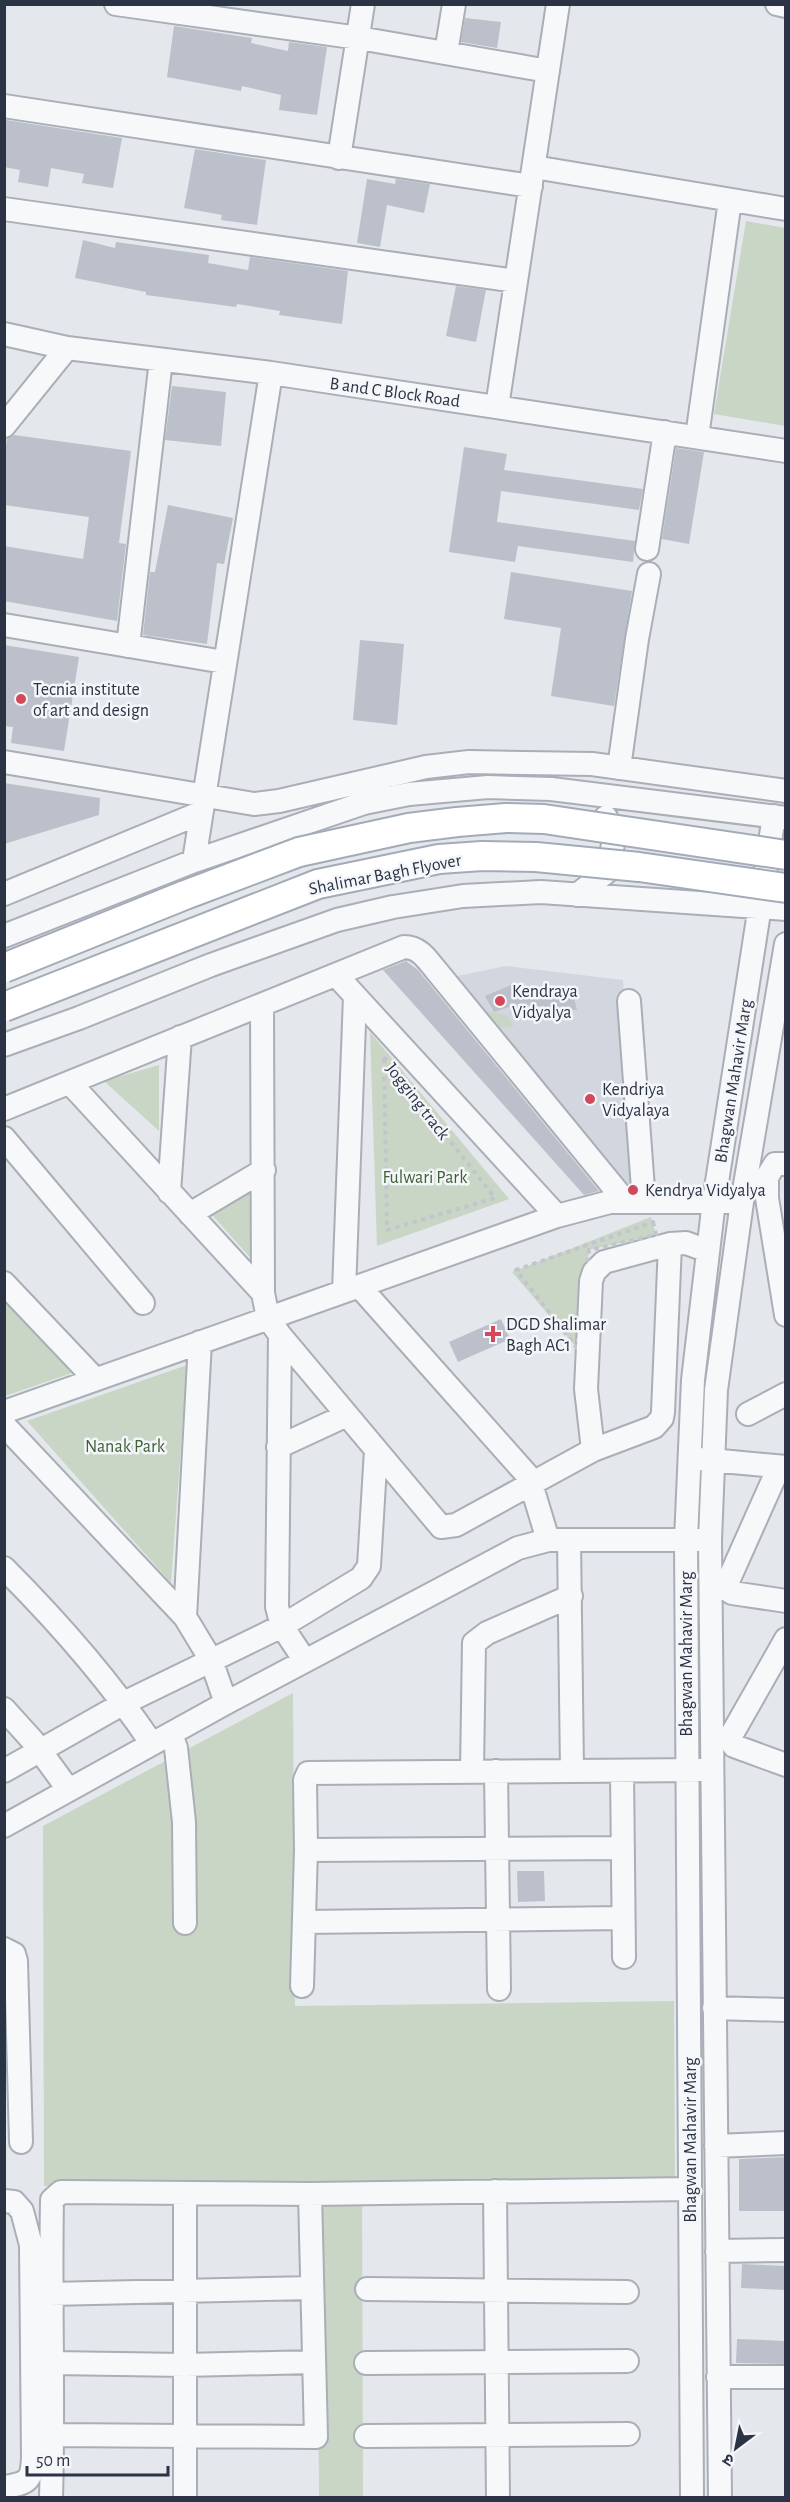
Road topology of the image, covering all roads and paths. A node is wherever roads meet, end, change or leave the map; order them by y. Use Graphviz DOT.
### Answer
graph roads {
  1 [pos="116,4"];
  2 [pos="363,4"];
  3 [pos="454,4"];
  4 [pos="558,4"];
  5 [pos="777,4"];
  6 [pos="786,6"];
  7 [pos="359,38"];
  8 [pos="446,53"];
  9 [pos="548,72"];
  10 [pos="4,106"];
  11 [pos="339,158"];
  12 [pos="532,177"];
  13 [pos="730,200"];
  14 [pos="4,209"];
  15 [pos="786,209"];
  16 [pos="516,281"];
  17 [pos="4,334"];
  18 [pos="67,348"];
  19 [pos="161,360"];
  20 [pos="271,373"];
  21 [pos="497,407"];
  22 [pos="4,426"];
  23 [pos="665,432"];
  24 [pos="697,437"];
  25 [pos="786,451"];
  26 [pos="647,549"];
  27 [pos="649,574"];
  28 [pos="4,625"];
  29 [pos="128,646"];
  30 [pos="224,662"];
  31 [pos="4,762"];
  32 [pos="490,762"];
  33 [pos="619,768"];
  34 [pos="488,787"];
  35 [pos="786,791"];
  36 [pos="574,792"];
  37 [pos="202,805"];
  38 [pos="780,817"];
  39 [pos="786,855"];
  40 [pos="194,861"];
  41 [pos="786,888"];
  42 [pos="4,894"];
  43 [pos="577,895"];
  44 [pos="760,907"];
  45 [pos="786,909"];
  46 [pos="4,936"];
  47 [pos="786,944"];
  48 [pos="4,968"];
  49 [pos="336,976"];
  50 [pos="355,996"];
  51 [pos="629,1001"];
  52 [pos="262,1005"];
  53 [pos="4,1007"];
  54 [pos="180,1038"];
  55 [pos="4,1045"];
  56 [pos="70,1083"];
  57 [pos="4,1109"];
  58 [pos="4,1138"];
  59 [pos="786,1164"];
  60 [pos="264,1170"];
  61 [pos="169,1192"];
  62 [pos="495,1198"];
  63 [pos="634,1201"];
  64 [pos="714,1201"];
  65 [pos="742,1202"];
  66 [pos="190,1214"];
  67 [pos="557,1216"];
  68 [pos="670,1244"];
  69 [pos="708,1251"];
  70 [pos="4,1283"];
  71 [pos="352,1288"];
  72 [pos="263,1293"];
  73 [pos="143,1303"];
  74 [pos="786,1315"];
  75 [pos="274,1327"];
  76 [pos="200,1342"];
  77 [pos="95,1379"];
  78 [pos="786,1394"];
  79 [pos="4,1412"];
  80 [pos="748,1414"];
  81 [pos="347,1415"];
  82 [pos="4,1425"];
  83 [pos="278,1447"];
  84 [pos="376,1450"];
  85 [pos="593,1450"];
  86 [pos="689,1458"];
  87 [pos="713,1461"];
  88 [pos="782,1467"];
  89 [pos="532,1485"];
  90 [pos="559,1540"];
  91 [pos="686,1540"];
  92 [pos="710,1540"];
  93 [pos="4,1568"];
  94 [pos="571,1596"];
  95 [pos="786,1600"];
  96 [pos="185,1617"];
  97 [pos="282,1626"];
  98 [pos="786,1639"];
  99 [pos="211,1660"];
  100 [pos="305,1661"];
  101 [pos="124,1703"];
  102 [pos="226,1703"];
  103 [pos="4,1709"];
  104 [pos="162,1739"];
  105 [pos="40,1751"];
  106 [pos="786,1765"];
  107 [pos="472,1770"];
  108 [pos="572,1770"];
  109 [pos="622,1770"];
  110 [pos="687,1770"];
  111 [pos="712,1770"];
  112 [pos="4,1771"];
  113 [pos="496,1771"];
  114 [pos="68,1789"];
  115 [pos="4,1826"];
  116 [pos="623,1848"];
  117 [pos="497,1850"];
  118 [pos="306,1851"];
  119 [pos="622,1918"];
  120 [pos="498,1920"];
  121 [pos="304,1922"];
  122 [pos="185,1923"];
  123 [pos="4,1949"];
  124 [pos="624,1957"];
  125 [pos="302,1986"];
  126 [pos="499,1989"];
  127 [pos="714,2008"];
  128 [pos="786,2010"];
  129 [pos="21,2142"];
  130 [pos="786,2143"];
  131 [pos="716,2146"];
  132 [pos="690,2189"];
  133 [pos="495,2191"];
  134 [pos="185,2194"];
  135 [pos="310,2194"];
  136 [pos="4,2201"];
  137 [pos="786,2250"];
  138 [pos="717,2251"];
  139 [pos="312,2288"];
  140 [pos="367,2289"];
  141 [pos="185,2291"];
  142 [pos="496,2292"];
  143 [pos="627,2292"];
  144 [pos="50,2294"];
  145 [pos="627,2361"];
  146 [pos="310,2362"];
  147 [pos="498,2362"];
  148 [pos="52,2363"];
  149 [pos="366,2363"];
  150 [pos="185,2365"];
  151 [pos="718,2377"];
  152 [pos="786,2378"];
  153 [pos="628,2434"];
  154 [pos="53,2435"];
  155 [pos="499,2435"];
  156 [pos="366,2436"];
  157 [pos="185,2438"];
  158 [pos="5,2486"];
  159 [pos="6,2498"];
  160 [pos="51,2498"];
  161 [pos="185,2498"];
  162 [pos="498,2498"];
  163 [pos="692,2498"];
  164 [pos="720,2498"];
  1 -- 7 [label="street"];
  2 -- 7 [label="street"];
  3 -- 8 [label="street"];
  4 -- 9 [label="street"];
  5 -- 6 [label="street"];
  7 -- 8 [label="street"];
  7 -- 11 [label="street"];
  8 -- 9 [label="street"];
  9 -- 12 [label="street"];
  10 -- 11 [label="street"];
  11 -- 12 [label="street"];
  12 -- 13 [label="street"];
  12 -- 16 [label="street"];
  13 -- 15 [label="street"];
  13 -- 24 [label="street"];
  14 -- 16 [label="street"];
  16 -- 21 [label="street"];
  17 -- 18 [label="street, B and C Block Road"];
  18 -- 19 [label="street, B and C Block Road"];
  18 -- 22 [label="street"];
  19 -- 20 [label="street, B and C Block Road"];
  19 -- 29 [label="street"];
  20 -- 21 [label="street, B and C Block Road"];
  20 -- 30 [label="street"];
  21 -- 23 [label="street, B and C Block Road"];
  23 -- 24 [label="street, B and C Block Road"];
  23 -- 26 [label="street"];
  24 -- 25 [label="street, B and C Block Road"];
  27 -- 33 [label="street"];
  28 -- 29 [label="street"];
  29 -- 30 [label="street"];
  30 -- 37 [label="street"];
  31 -- 37 [label="street"];
  32 -- 33 [label="street"];
  32 -- 34 [label="street"];
  32 -- 37 [label="street"];
  33 -- 35 [label="street"];
  34 -- 36 [label="street"];
  34 -- 40 [label="street"];
  36 -- 38 [label="street"];
  36 -- 43 [label="street"];
  37 -- 40 [label="street"];
  37 -- 42 [label="street"];
  38 -- 44 [label="street, Bhagwan Mahavir Marg"];
  39 -- 48 [label="main road, Shalimar Bagh Flyover, bridge"];
  40 -- 46 [label="street"];
  41 -- 53 [label="main road, Shalimar Bagh Flyover, bridge"];
  43 -- 44 [label="street"];
  43 -- 55 [label="street"];
  44 -- 45 [label="street"];
  44 -- 64 [label="street, Bhagwan Mahavir Marg"];
  47 -- 65 [label="street, Bhagwan Mahavir Marg"];
  49 -- 50 [label="street"];
  49 -- 52 [label="street"];
  49 -- 63 [label="street"];
  50 -- 67 [label="street"];
  50 -- 71 [label="street"];
  51 -- 63 [label="street"];
  52 -- 54 [label="street"];
  52 -- 60 [label="street"];
  54 -- 56 [label="street"];
  54 -- 61 [label="street"];
  56 -- 57 [label="street"];
  56 -- 61 [label="street"];
  58 -- 73 [label="street"];
  59 -- 74 [label="street"];
  60 -- 66 [label="street"];
  60 -- 72 [label="street"];
  61 -- 66 [label="street"];
  62 -- 62 [label="path, Jogging track"];
  63 -- 64 [label="street"];
  63 -- 67 [label="street"];
  64 -- 65 [label="street"];
  64 -- 69 [label="street, Bhagwan Mahavir Marg"];
  65 -- 87 [label="street, Bhagwan Mahavir Marg"];
  66 -- 72 [label="street"];
  67 -- 71 [label="street"];
  68 -- 69 [label="street"];
  68 -- 85 [label="street"];
  68 -- 85 [label="street"];
  69 -- 86 [label="street, Bhagwan Mahavir Marg"];
  70 -- 77 [label="street"];
  71 -- 75 [label="street"];
  71 -- 89 [label="street"];
  72 -- 75 [label="street"];
  75 -- 76 [label="street"];
  75 -- 81 [label="street"];
  75 -- 83 [label="street"];
  76 -- 77 [label="street"];
  76 -- 96 [label="street"];
  77 -- 79 [label="street"];
  78 -- 80 [label="street"];
  81 -- 83 [label="street"];
  81 -- 84 [label="street"];
  82 -- 96 [label="street"];
  83 -- 97 [label="street"];
  84 -- 89 [label="street"];
  84 -- 97 [label="street"];
  85 -- 89 [label="street"];
  86 -- 87 [label="street"];
  86 -- 91 [label="street, Bhagwan Mahavir Marg"];
  87 -- 88 [label="street"];
  87 -- 92 [label="street, Bhagwan Mahavir Marg"];
  88 -- 95 [label="street"];
  89 -- 90 [label="street"];
  90 -- 91 [label="street"];
  90 -- 94 [label="street"];
  90 -- 100 [label="street"];
  91 -- 92 [label="street"];
  91 -- 110 [label="street, Bhagwan Mahavir Marg"];
  92 -- 111 [label="street, Bhagwan Mahavir Marg"];
  93 -- 101 [label="street"];
  94 -- 107 [label="street"];
  94 -- 108 [label="street"];
  96 -- 99 [label="street"];
  97 -- 99 [label="street"];
  97 -- 100 [label="street"];
  98 -- 106 [label="street"];
  99 -- 101 [label="street"];
  99 -- 102 [label="street"];
  100 -- 102 [label="street"];
  101 -- 104 [label="street"];
  101 -- 105 [label="street"];
  102 -- 104 [label="street"];
  103 -- 105 [label="street"];
  104 -- 114 [label="street"];
  104 -- 122 [label="street"];
  105 -- 112 [label="street"];
  105 -- 114 [label="street"];
  107 -- 113 [label="street"];
  107 -- 118 [label="street"];
  108 -- 109 [label="street"];
  108 -- 113 [label="street"];
  109 -- 110 [label="street"];
  109 -- 116 [label="street"];
  110 -- 111 [label="street"];
  110 -- 132 [label="street, Bhagwan Mahavir Marg"];
  111 -- 127 [label="street, Bhagwan Mahavir Marg"];
  113 -- 117 [label="street"];
  114 -- 115 [label="street"];
  116 -- 117 [label="street"];
  116 -- 119 [label="street"];
  117 -- 118 [label="street"];
  117 -- 120 [label="street"];
  118 -- 121 [label="street"];
  119 -- 120 [label="street"];
  119 -- 124 [label="street"];
  120 -- 121 [label="street"];
  120 -- 126 [label="street"];
  121 -- 125 [label="street"];
  123 -- 129 [label="street"];
  127 -- 128 [label="street"];
  127 -- 131 [label="street, Bhagwan Mahavir Marg"];
  130 -- 131 [label="street"];
  131 -- 138 [label="street, Bhagwan Mahavir Marg"];
  132 -- 133 [label="street"];
  132 -- 163 [label="street, Bhagwan Mahavir Marg"];
  133 -- 135 [label="street"];
  133 -- 142 [label="street"];
  134 -- 135 [label="street"];
  134 -- 141 [label="street"];
  134 -- 144 [label="street"];
  135 -- 139 [label="street"];
  136 -- 158 [label="street"];
  137 -- 138 [label="street"];
  138 -- 151 [label="street, Bhagwan Mahavir Marg"];
  139 -- 141 [label="street"];
  139 -- 146 [label="street"];
  140 -- 142 [label="street"];
  141 -- 144 [label="street"];
  141 -- 150 [label="street"];
  142 -- 143 [label="street"];
  142 -- 147 [label="street"];
  144 -- 148 [label="street"];
  145 -- 147 [label="street"];
  146 -- 150 [label="street"];
  146 -- 157 [label="street"];
  147 -- 149 [label="street"];
  147 -- 155 [label="street"];
  148 -- 150 [label="street"];
  148 -- 154 [label="street"];
  150 -- 157 [label="street"];
  151 -- 152 [label="street"];
  151 -- 164 [label="street, Bhagwan Mahavir Marg"];
  153 -- 155 [label="street"];
  154 -- 157 [label="street"];
  154 -- 160 [label="street"];
  155 -- 156 [label="street"];
  155 -- 162 [label="street"];
  157 -- 161 [label="street"];
  158 -- 159 [label="street"];
}
